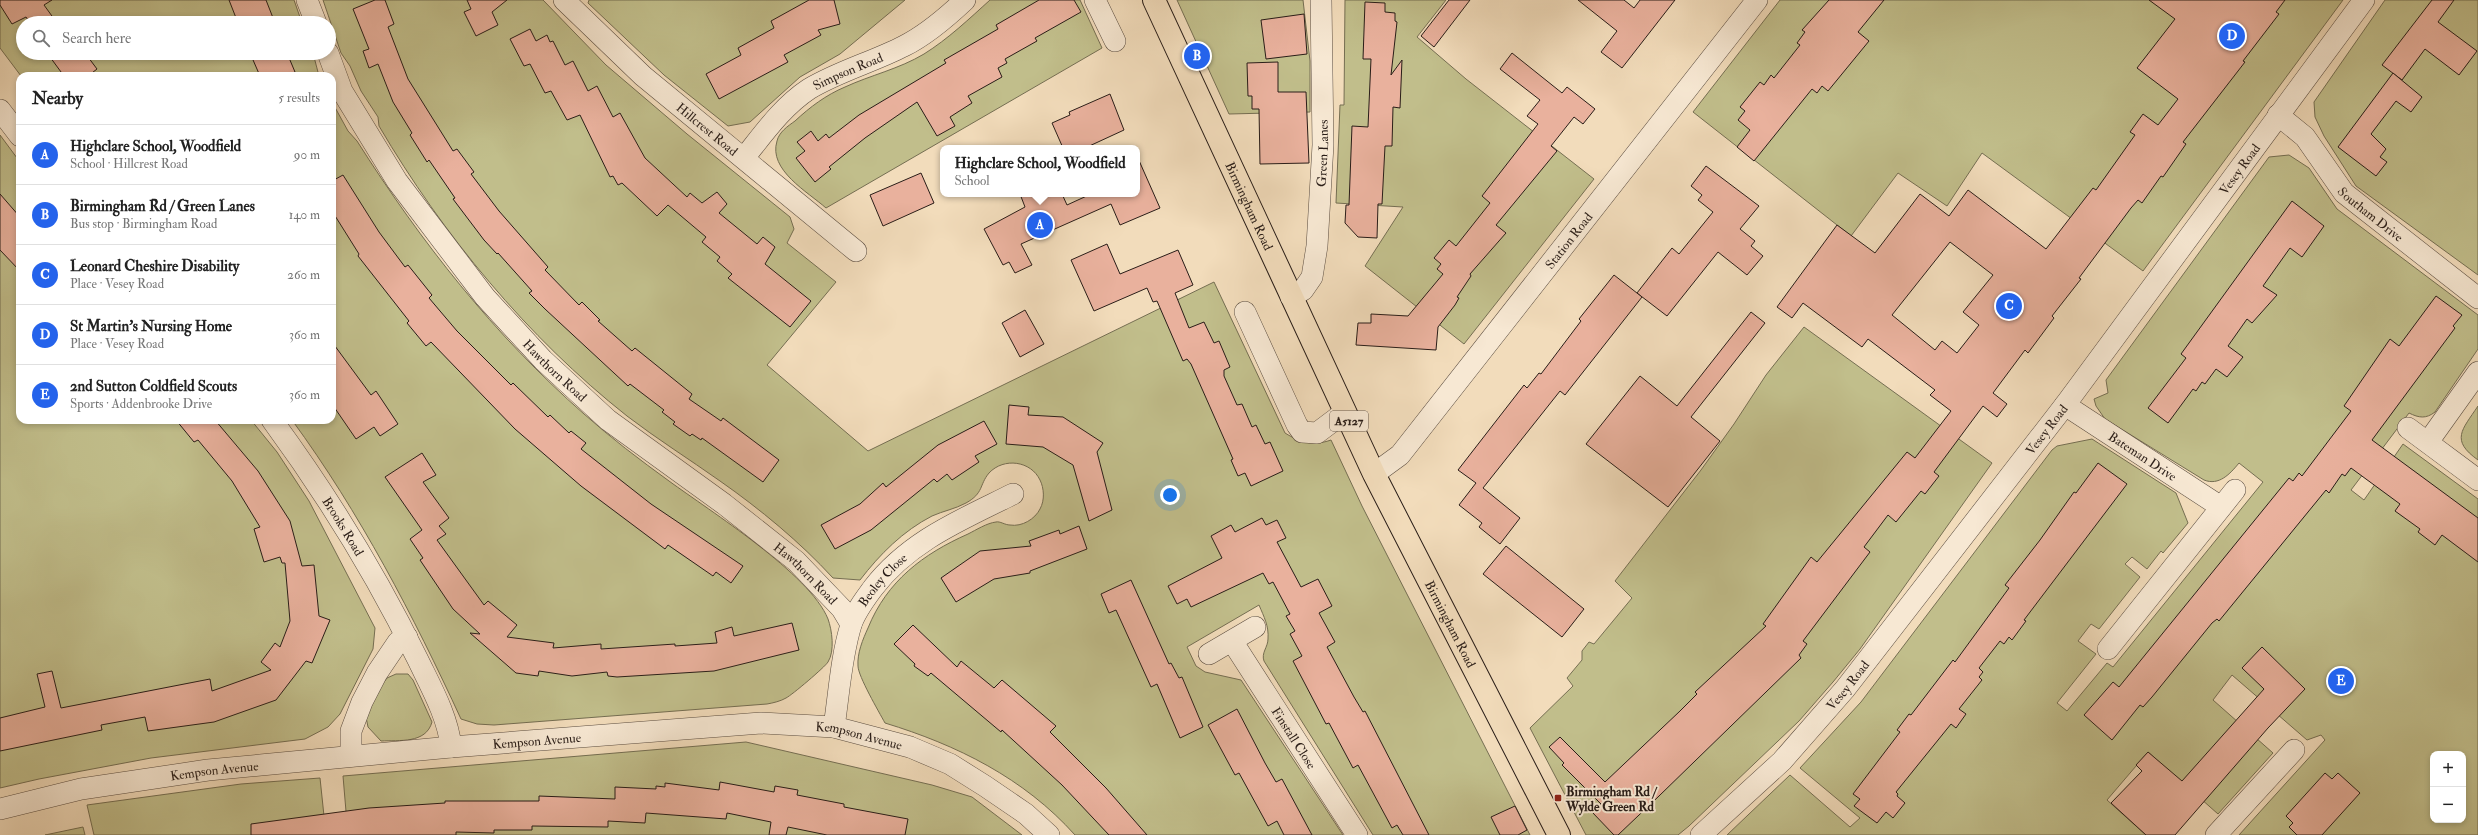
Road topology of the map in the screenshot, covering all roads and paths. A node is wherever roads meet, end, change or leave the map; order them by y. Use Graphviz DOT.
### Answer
graph roads {
  1 [pos="307,0"];
  2 [pos="564,0"];
  3 [pos="965,0"];
  4 [pos="1095,0"];
  5 [pos="1154,0"];
  6 [pos="1320,0"];
  7 [pos="1757,0"];
  8 [pos="2364,0"];
  9 [pos="313,16"];
  10 [pos="1115,41"];
  11 [pos="331,60"];
  12 [pos="335,72"];
  13 [pos="336,75"];
  14 [pos="0,110"];
  15 [pos="2278,115"];
  16 [pos="16,131"];
  17 [pos="744,158"];
  18 [pos="856,252"];
  19 [pos="1290,297"];
  20 [pos="2478,298"];
  21 [pos="1245,312"];
  22 [pos="2478,372"];
  23 [pos="2065,404"];
  24 [pos="1345,412"];
  25 [pos="275,424"];
  26 [pos="2408,428"];
  27 [pos="2428,442"];
  28 [pos="1374,474"];
  29 [pos="2478,480"];
  30 [pos="2235,490"];
  31 [pos="1013,494"];
  32 [pos="2221,507"];
  33 [pos="851,624"];
  34 [pos="1255,627"];
  35 [pos="407,637"];
  36 [pos="1232,641"];
  37 [pos="2108,649"];
  38 [pos="1209,654"];
  39 [pos="834,727"];
  40 [pos="451,747"];
  41 [pos="2294,750"];
  42 [pos="350,756"];
  43 [pos="0,809"];
  44 [pos="1049,835"];
  45 [pos="1357,835"];
  46 [pos="1559,835"];
  47 [pos="1701,835"];
  48 [pos="2216,835"];
  1 -- 9 [label="street"];
  2 -- 17 [label="street, Hillcrest Road"];
  3 -- 17 [label="street, Simpson Road"];
  4 -- 10 [label="street"];
  5 -- 19 [label="main road, Birmingham Road / A5127"];
  6 -- 19 [label="street, Green Lanes"];
  7 -- 28 [label="street, Station Road"];
  8 -- 15 [label="street, Vesey Road"];
  11 -- 12 [label="street, Hawthorn Road"];
  13 -- 33 [label="street, Hawthorn Road"];
  14 -- 16 [label="street"];
  15 -- 20 [label="street, Southam Drive"];
  15 -- 23 [label="street, Vesey Road"];
  17 -- 18 [label="street, Hillcrest Road"];
  19 -- 24 [label="main road, Birmingham Road / A5127"];
  21 -- 24 [label="street"];
  22 -- 27 [label="street"];
  23 -- 32 [label="street, Bateman Drive"];
  23 -- 47 [label="street, Vesey Road"];
  24 -- 28 [label="main road, Birmingham Road / A5127"];
  25 -- 35 [label="street, Brooks Road"];
  26 -- 27 [label="street"];
  27 -- 29 [label="street"];
  28 -- 46 [label="main road, Birmingham Road / A5127"];
  30 -- 32 [label="street"];
  31 -- 33 [label="street, Beoley Close"];
  32 -- 37 [label="street"];
  33 -- 39 [label="street, Beoley Close"];
  34 -- 36 [label="street"];
  35 -- 40 [label="street, Brooks Road"];
  35 -- 42 [label="street"];
  36 -- 38 [label="street"];
  36 -- 45 [label="street, Finstall Close"];
  39 -- 40 [label="street, Kempson Avenue"];
  39 -- 44 [label="street, Kempson Avenue"];
  40 -- 42 [label="street, Kempson Avenue"];
  41 -- 48 [label="street"];
  42 -- 43 [label="street, Kempson Avenue"];
}
